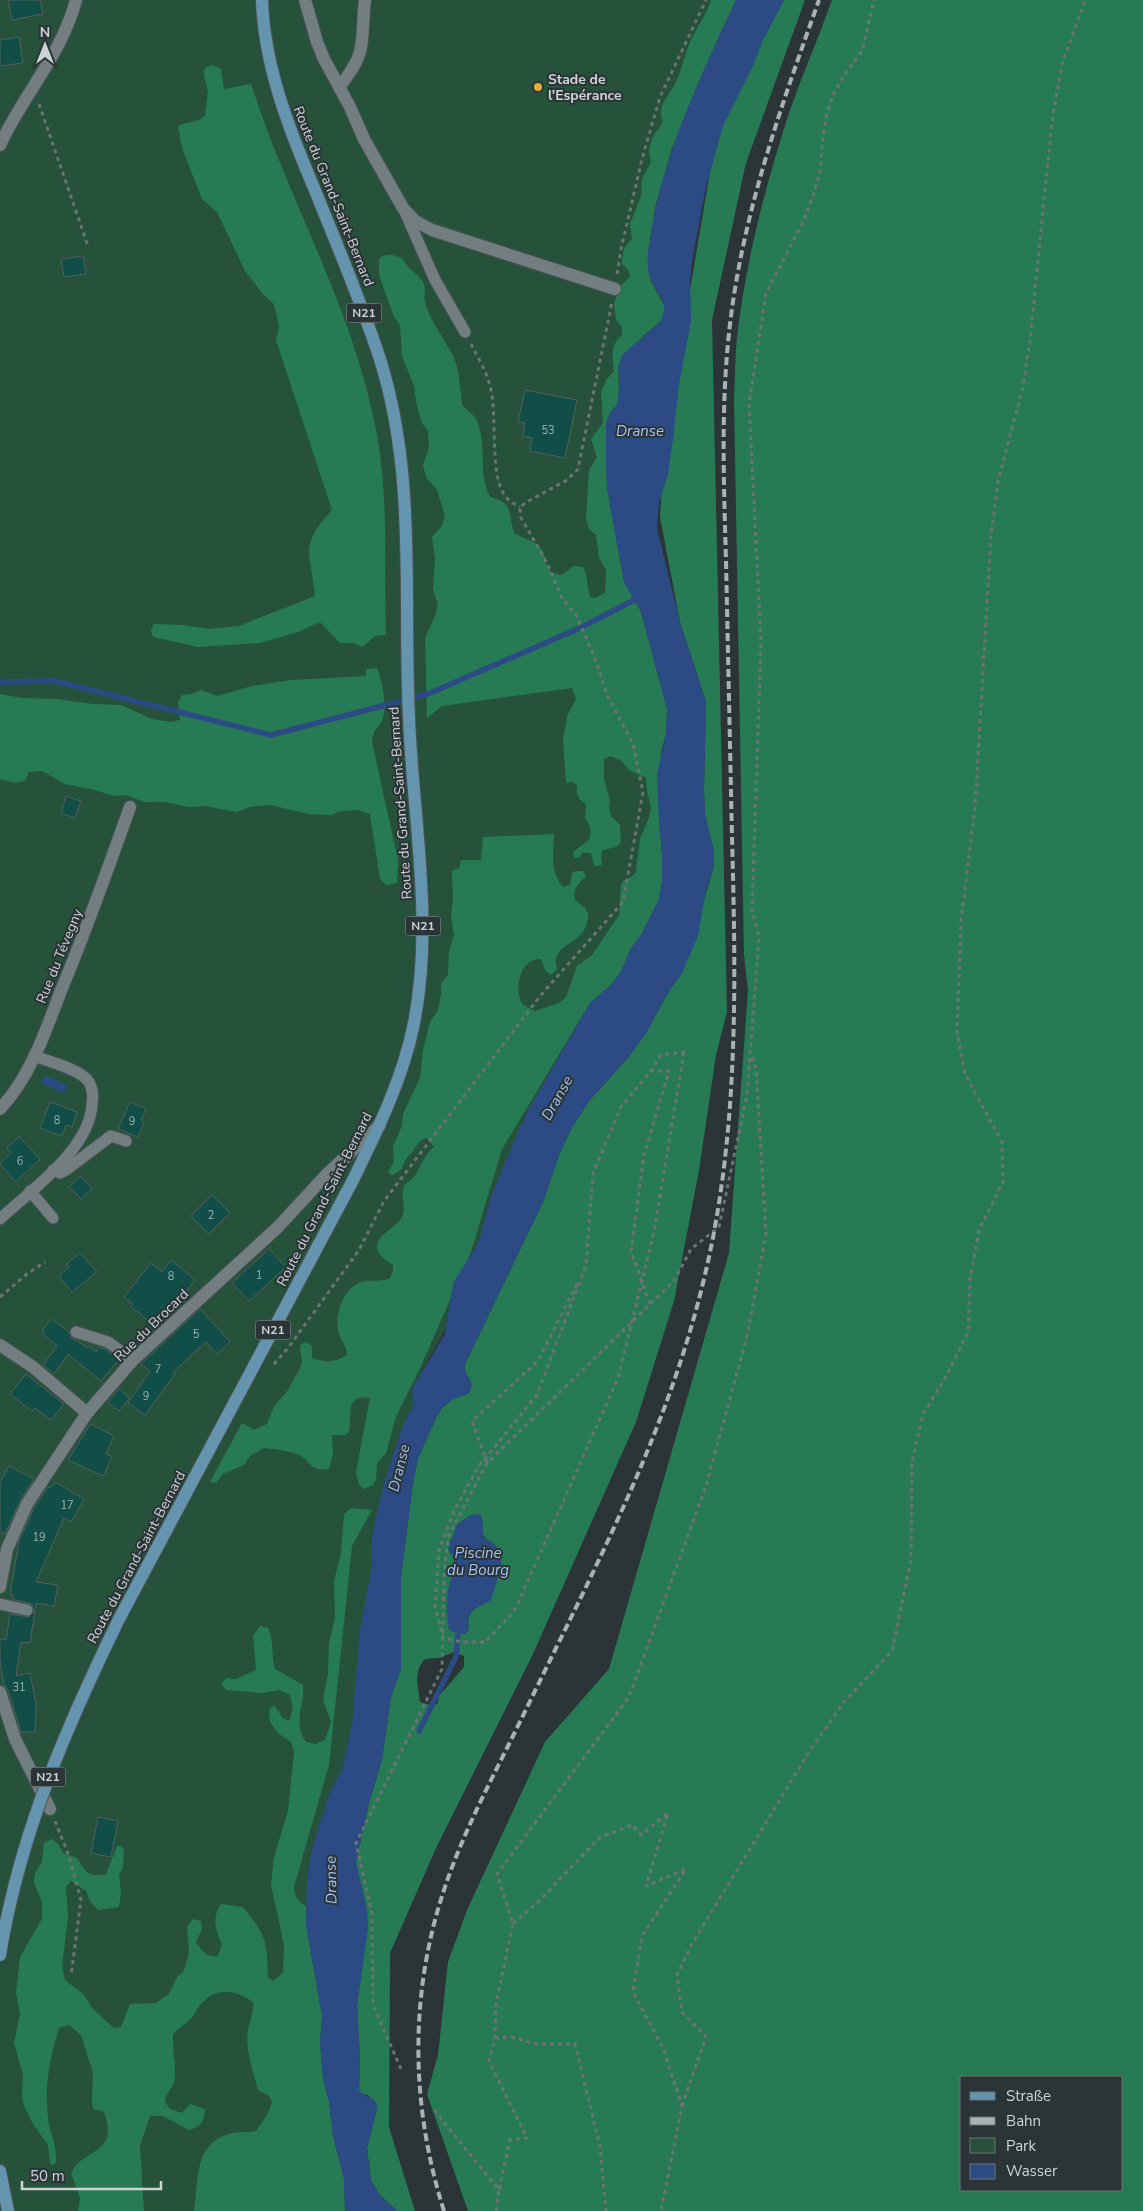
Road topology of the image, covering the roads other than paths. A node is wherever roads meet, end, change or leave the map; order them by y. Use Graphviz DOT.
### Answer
graph roads {
  1 [pos="76,0"];
  2 [pos="262,0"];
  3 [pos="305,0"];
  4 [pos="365,0"];
  5 [pos="340,87"];
  6 [pos="0,145"];
  7 [pos="403,208"];
  8 [pos="615,289"];
  9 [pos="465,332"];
  10 [pos="130,807"];
  11 [pos="34,1056"];
  12 [pos="0,1109"];
  13 [pos="380,1125"];
  14 [pos="126,1141"];
  15 [pos="53,1170"];
  16 [pos="30,1191"];
  17 [pos="53,1218"];
  18 [pos="0,1219"];
  19 [pos="76,1332"];
  20 [pos="0,1345"];
  21 [pos="133,1360"];
  22 [pos="88,1413"];
  23 [pos="0,1587"];
  24 [pos="0,1604"];
  25 [pos="27,1610"];
  26 [pos="0,1692"];
  27 [pos="50,1809"];
  28 [pos="1,1949"];
  29 [pos="0,2171"];
  30 [pos="8,2211"];
  1 -- 6 [label="street"];
  2 -- 13 [label="main road, Route du Grand-Saint-Bernard / N21"];
  3 -- 5 [label="street"];
  4 -- 5 [label="street"];
  5 -- 7 [label="street"];
  7 -- 8 [label="street"];
  7 -- 9 [label="lane"];
  10 -- 11 [label="street, Rue du Tévegny"];
  11 -- 12 [label="street, Rue du Tévegny"];
  11 -- 15 [label="lane"];
  13 -- 21 [label="street, Rue du Brocard"];
  13 -- 28 [label="main road, Route du Grand-Saint-Bernard / N21, bridge"];
  14 -- 15 [label="lane"];
  15 -- 16 [label="lane"];
  16 -- 17 [label="lane"];
  16 -- 18 [label="lane"];
  19 -- 21 [label="lane"];
  20 -- 22 [label="street"];
  21 -- 22 [label="street, Rue du Brocard"];
  22 -- 23 [label="street, Rue du Brocard"];
  24 -- 25 [label="lane"];
  26 -- 27 [label="street"];
  29 -- 30 [label="main road"];
}
